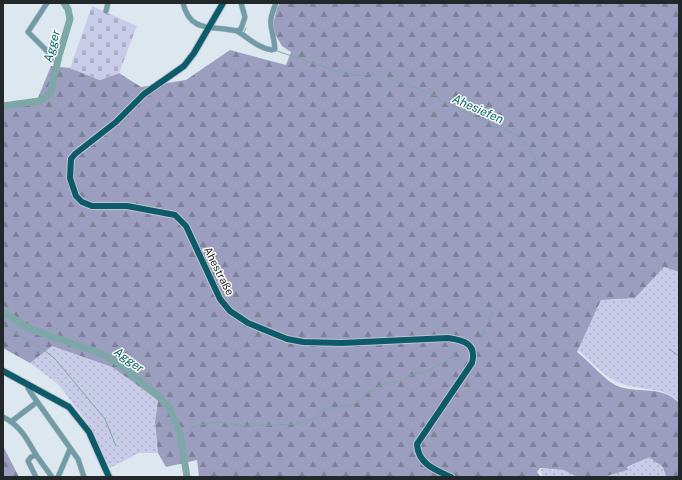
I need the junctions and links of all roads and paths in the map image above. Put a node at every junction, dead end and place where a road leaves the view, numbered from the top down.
1 (47, 3) edge
2 (108, 3) edge
3 (183, 3) edge
4 (223, 3) edge
5 (241, 3) edge
6 (276, 3) edge
7 (106, 11) dead end
8 (210, 27) junction
9 (237, 31) junction
10 (51, 61) dead end
11 (3, 371) edge
12 (29, 386) junction
13 (37, 402) junction
14 (3, 417) edge
15 (12, 421) junction
16 (70, 449) junction
17 (36, 455) junction
18 (36, 477) edge
19 (52, 477) edge
20 (58, 477) edge
21 (84, 477) edge
22 (109, 477) edge
23 (451, 477) edge

1 - 10 street
2 - 7 street
3 - 8 street
4 - 8 main road, Ahestraße
5 - 9 street
6 - 9 street
8 - 9 street
8 - 23 main road, Ahestraße
11 - 12 main road
12 - 13 street
12 - 22 main road
13 - 15 street
13 - 16 street
14 - 15 street
15 - 17 street
16 - 20 street
16 - 21 street
17 - 18 street
17 - 19 street

